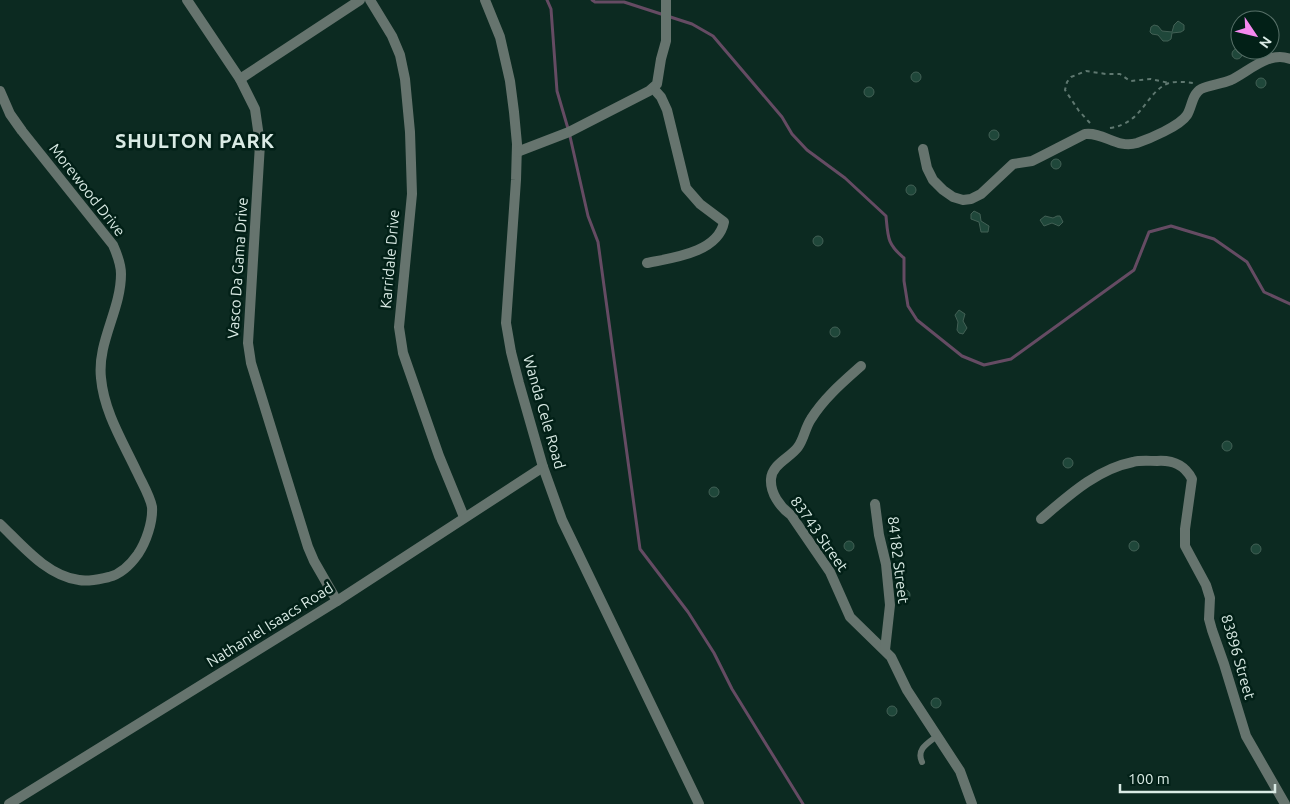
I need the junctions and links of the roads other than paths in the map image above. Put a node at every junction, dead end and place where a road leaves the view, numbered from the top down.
1 (187, 0) edge
2 (360, 0) edge
3 (370, 0) edge
4 (485, 0) edge
5 (666, 0) edge
6 (1290, 58) edge
7 (240, 79) junction
8 (653, 88) junction
9 (0, 91) edge
10 (923, 149) dead end
11 (516, 152) junction
12 (647, 263) dead end
13 (861, 366) dead end
14 (543, 467) junction
15 (875, 504) dead end
16 (464, 518) junction
17 (1041, 519) dead end
18 (0, 524) edge
19 (337, 601) junction
20 (885, 650) junction
21 (937, 736) junction
22 (922, 762) dead end
23 (9, 804) edge
24 (699, 804) edge
25 (972, 804) edge
26 (1285, 804) edge

1 - 7 street, Vasco Da Gama Drive
2 - 7 street
3 - 16 street, Karridale Drive
4 - 11 street, Wanda Cele Road
5 - 8 street
6 - 10 street
7 - 19 street, Vasco Da Gama Drive
8 - 11 street
8 - 12 street
9 - 18 street, Morewood Drive
11 - 14 street, Wanda Cele Road
13 - 20 street, 83743 Street
14 - 16 street, Nathaniel Isaacs Road
14 - 24 street, Wanda Cele Road
15 - 20 street, 84182 Street
16 - 19 street, Nathaniel Isaacs Road
17 - 26 street, 83896 Street
19 - 23 street, Nathaniel Isaacs Road
20 - 21 street, 83743 Street
21 - 22 lane
21 - 25 street, 83743 Street

